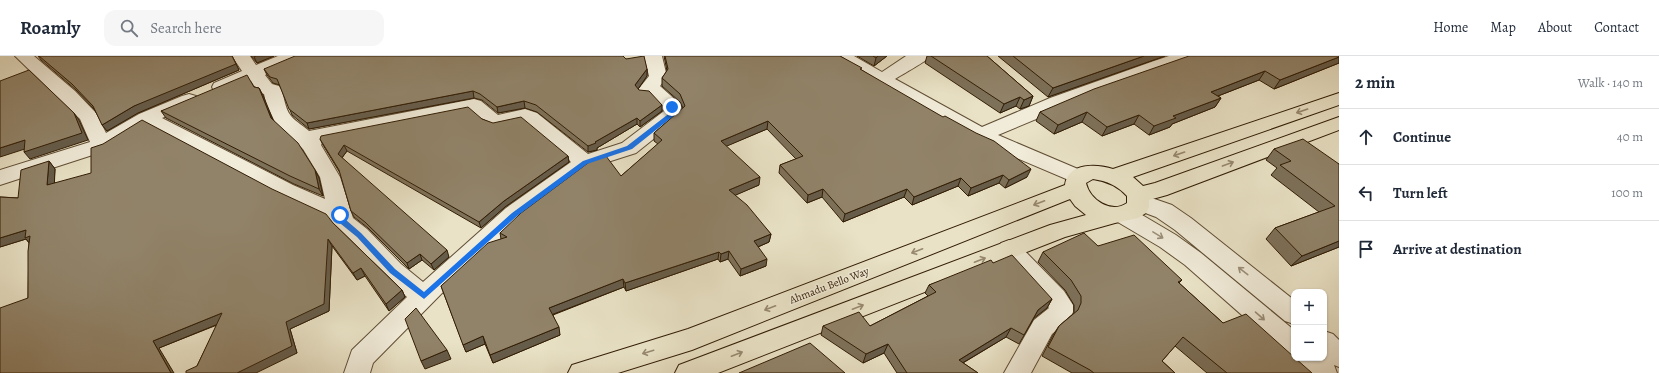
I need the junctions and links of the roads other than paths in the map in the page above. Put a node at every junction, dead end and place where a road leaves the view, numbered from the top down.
1 (24, 56) edge
2 (241, 56) edge
3 (293, 56) edge
4 (653, 56) edge
5 (841, 56) edge
6 (922, 56) edge
7 (1187, 56) edge
8 (255, 73) junction
9 (883, 79) junction
10 (1339, 99) edge
11 (146, 118) junction
12 (1339, 123) edge
13 (981, 134) junction
14 (101, 145) junction
15 (310, 145) junction
16 (585, 162) junction
17 (1115, 176) junction
18 (0, 178) edge
19 (1076, 183) junction
20 (1129, 207) junction
21 (340, 215) junction
22 (1009, 249) junction
23 (424, 296) junction
24 (1291, 312) edge
25 (1291, 342) edge
26 (357, 373) edge
27 (581, 373) edge
28 (688, 373) edge
29 (1016, 373) edge

1 - 14 street
2 - 8 street
3 - 8 street
4 - 16 street
5 - 9 street
6 - 9 street
7 - 13 street
8 - 11 street
8 - 15 street
9 - 13 street
10 -> 17 highway
11 - 14 street
11 - 21 street
20 -> 12 highway
13 - 19 street
14 - 18 street
15 - 16 street
15 - 21 street
16 - 23 street
17 - 19 highway, Ahmadu Bello Way
17 - 20 highway
19 - 20 highway
19 -> 27 highway, Ahmadu Bello Way
20 - 22 highway
24 -> 20 street
20 -> 25 street
21 - 23 street
28 -> 22 highway
22 - 29 street
23 - 26 street

